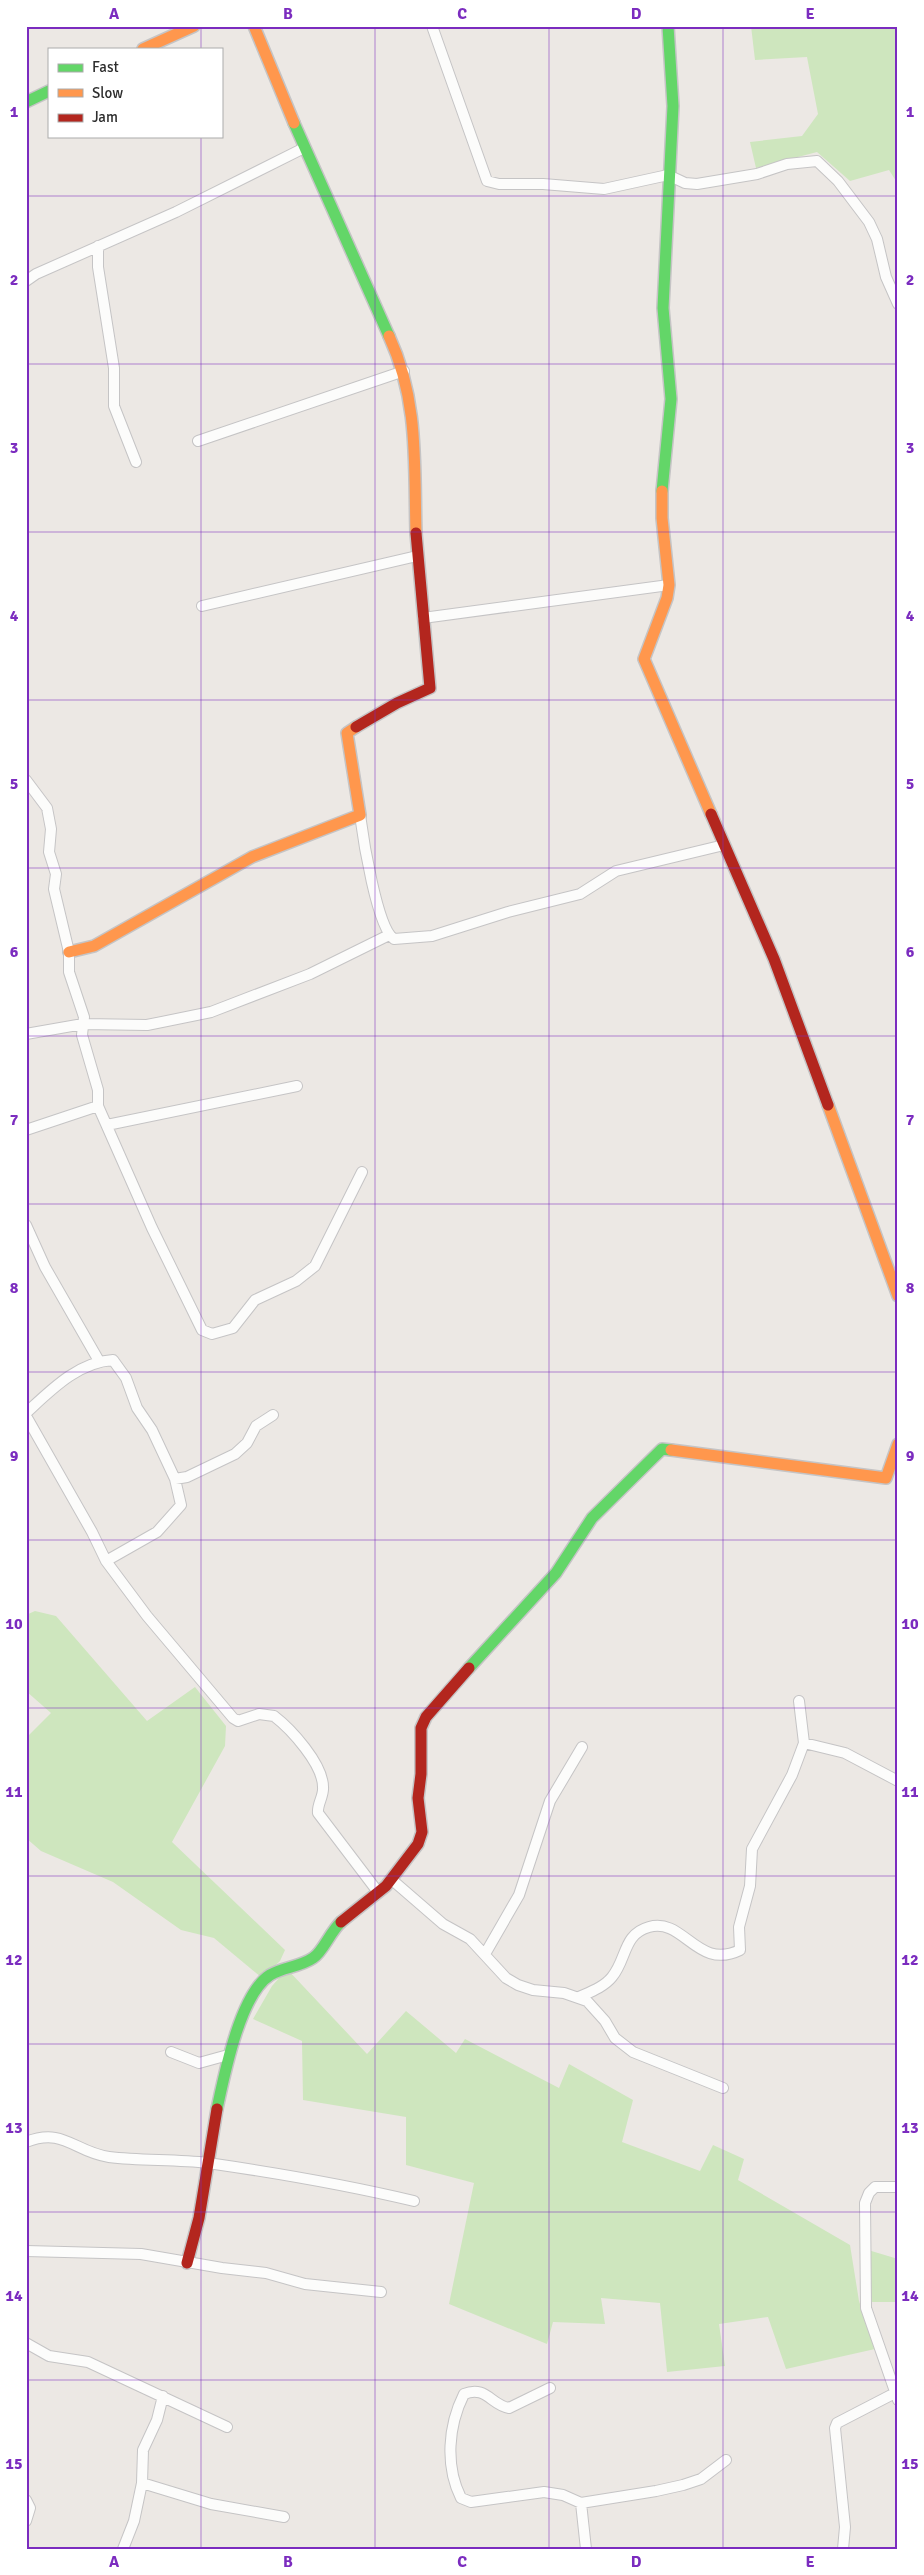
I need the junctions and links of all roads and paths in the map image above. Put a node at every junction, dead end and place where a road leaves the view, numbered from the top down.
1 (254, 26) edge
2 (432, 26) edge
3 (668, 26) edge
4 (188, 28) edge
5 (145, 48) edge
6 (48, 91) edge
7 (26, 102) edge
8 (304, 148) junction
9 (668, 175) junction
10 (98, 246) junction
11 (26, 281) edge
12 (898, 304) edge
13 (404, 371) junction
14 (198, 441) dead end
15 (136, 462) dead end
16 (417, 556) junction
17 (669, 585) junction
18 (202, 606) dead end
19 (423, 618) junction
20 (26, 780) edge
21 (360, 815) junction
22 (724, 845) junction
23 (388, 935) junction
24 (69, 952) junction
25 (83, 1024) junction
26 (26, 1034) edge
27 (298, 1086) dead end
28 (98, 1106) junction
29 (106, 1125) junction
30 (26, 1130) edge
31 (362, 1172) dead end
32 (26, 1225) edge
33 (898, 1296) edge
34 (99, 1361) junction
35 (26, 1415) edge
36 (273, 1415) dead end
37 (898, 1444) edge
38 (175, 1479) junction
39 (106, 1561) junction
40 (799, 1701) dead end
41 (804, 1743) junction
42 (582, 1747) dead end
43 (898, 1781) edge
44 (391, 1879) junction
45 (378, 1892) junction
46 (485, 1954) junction
47 (579, 1997) junction
48 (171, 2052) dead end
49 (228, 2055) junction
50 (723, 2088) dead end
51 (26, 2142) edge
52 (207, 2163) junction
53 (898, 2187) edge
54 (414, 2201) dead end
55 (26, 2252) edge
56 (187, 2263) junction
57 (381, 2292) dead end
58 (26, 2343) edge
59 (550, 2388) dead end
60 (163, 2396) junction
61 (896, 2396) edge
62 (226, 2427) dead end
63 (726, 2460) dead end
64 (142, 2483) junction
65 (26, 2500) edge
66 (581, 2503) junction
67 (284, 2517) dead end
68 (26, 2521) edge
69 (123, 2549) edge
70 (586, 2549) edge
71 (843, 2549) edge

1 - 8 street
2 - 9 street
3 - 9 street
4 - 5 street
6 - 7 street
8 - 10 street
8 - 13 street
9 - 12 street
9 - 17 street
10 - 11 street
10 - 15 street
13 - 14 street
13 - 16 street
16 - 18 street
16 - 19 street
17 - 19 street
17 - 22 street
19 - 21 street
20 - 24 street
21 - 23 street
21 - 24 street
22 - 23 street
22 - 33 street
23 - 25 street
24 - 25 street
25 - 26 street
25 - 28 street
27 - 29 street
28 - 29 street
28 - 30 street
29 - 31 street
32 - 34 street
34 - 35 street
34 - 38 street
35 - 39 street
36 - 38 street
37 - 44 street
38 - 39 street
39 - 45 street
40 - 41 street
41 - 43 street
41 - 47 street
42 - 46 street
44 - 45 street
44 - 46 street
45 - 49 street
46 - 47 street
47 - 50 street
48 - 49 street
49 - 52 street
51 - 52 street
52 - 54 street
52 - 56 street
53 - 61 street
55 - 56 street
56 - 57 street
58 - 60 street
59 - 66 street
60 - 62 street
60 - 64 street
61 - 71 street
63 - 66 street
64 - 67 street
64 - 69 street
65 - 68 street
66 - 70 street

